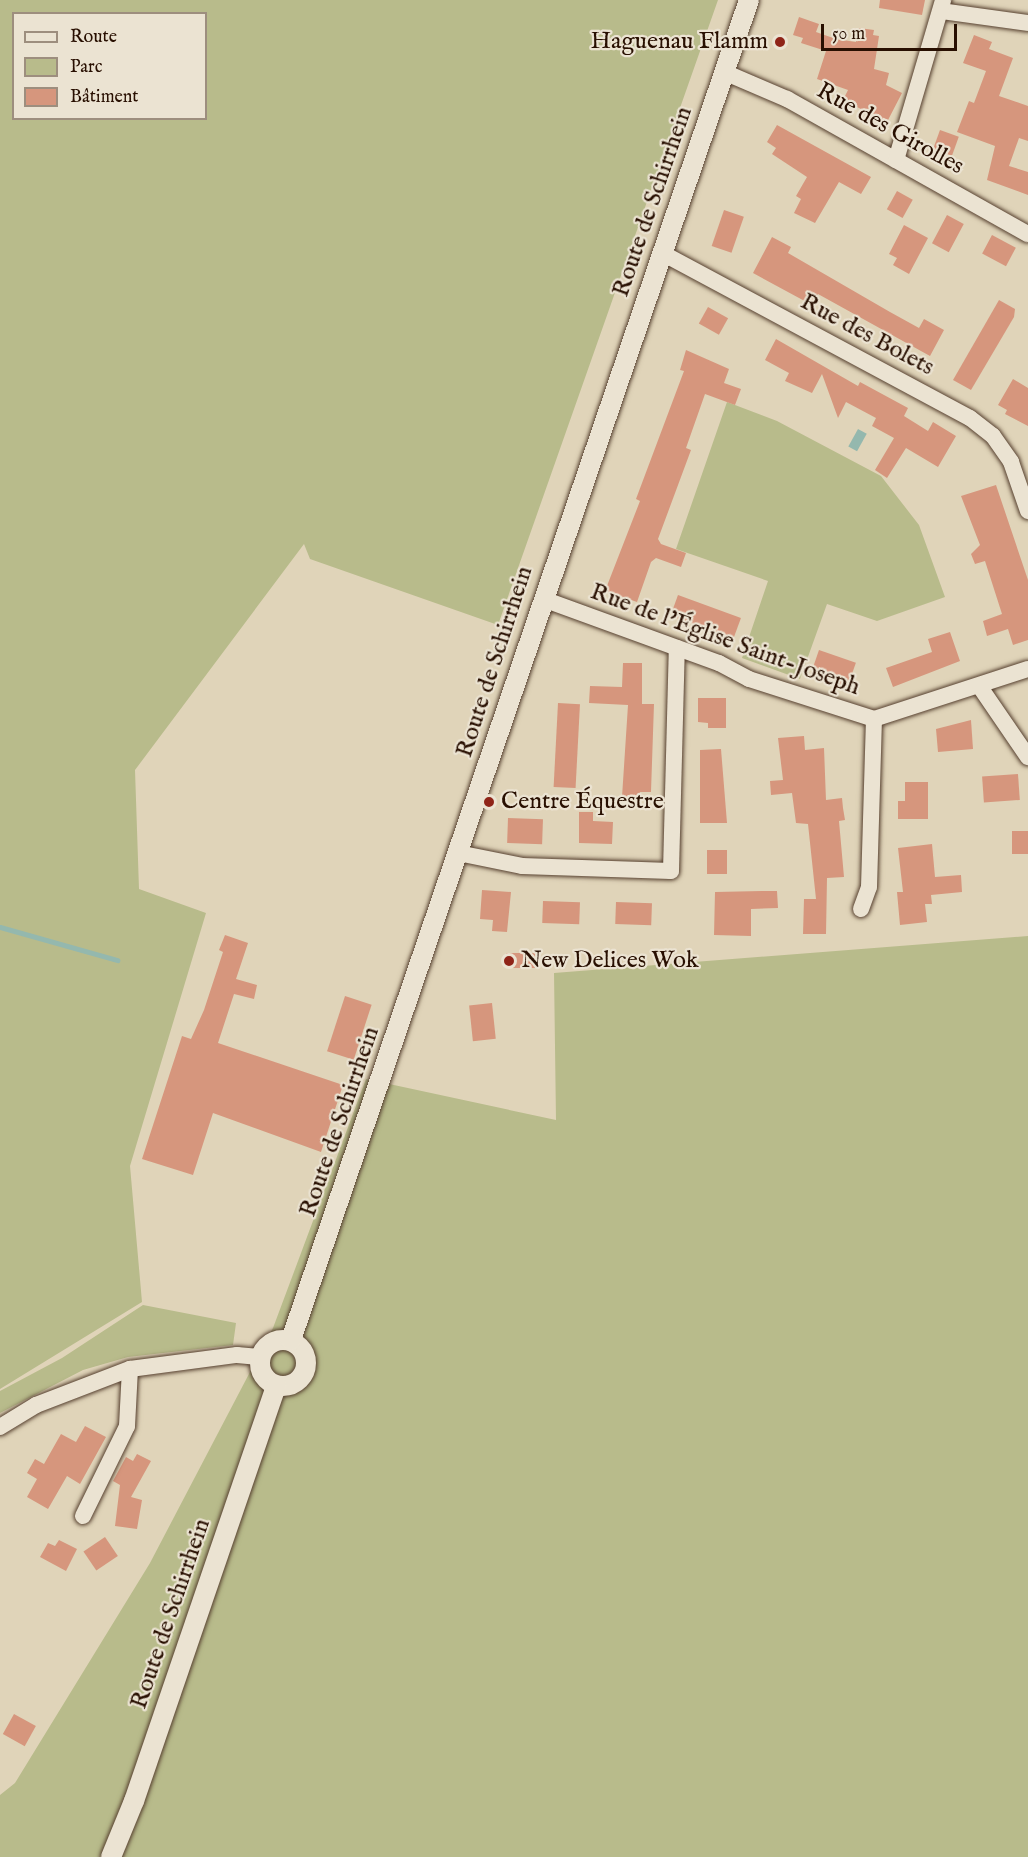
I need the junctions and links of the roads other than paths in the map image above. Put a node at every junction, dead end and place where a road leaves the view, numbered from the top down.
1 (749, 0) edge
2 (942, 5) edge
3 (1028, 23) edge
4 (724, 72) junction
5 (896, 160) junction
6 (1028, 234) edge
7 (662, 253) junction
8 (1024, 488) edge
9 (1028, 511) edge
10 (543, 599) junction
11 (677, 648) junction
12 (1028, 669) edge
13 (980, 687) junction
14 (874, 719) junction
15 (1028, 757) edge
16 (458, 853) junction
17 (861, 909) dead end
18 (291, 1340) junction
19 (259, 1357) junction
20 (130, 1369) junction
21 (276, 1386) junction
22 (0, 1428) edge
23 (83, 1516) dead end
24 (111, 1857) edge

1 - 4 street, Route de Schirrhein
2 - 3 street
2 - 5 street
4 - 5 street, Rue des Girolles
4 - 7 street, Route de Schirrhein
5 - 6 street, Rue des Girolles
7 - 8 street, Rue des Bolets
7 - 10 street, Route de Schirrhein
8 - 9 street, Rue des Bolets
10 - 11 street, Rue de l'Église Saint-Joseph
10 - 16 street, Route de Schirrhein
11 - 14 street, Rue de l'Église Saint-Joseph
11 - 16 street
12 - 13 street, Rue de l'Église Saint-Joseph
13 - 14 street, Rue de l'Église Saint-Joseph
13 - 15 street
14 - 17 street
16 - 18 street, Route de Schirrhein
18 - 19 street
18 - 21 street
19 - 20 street
19 - 21 street
20 - 22 street
20 - 23 street
21 - 24 street, Route de Schirrhein

